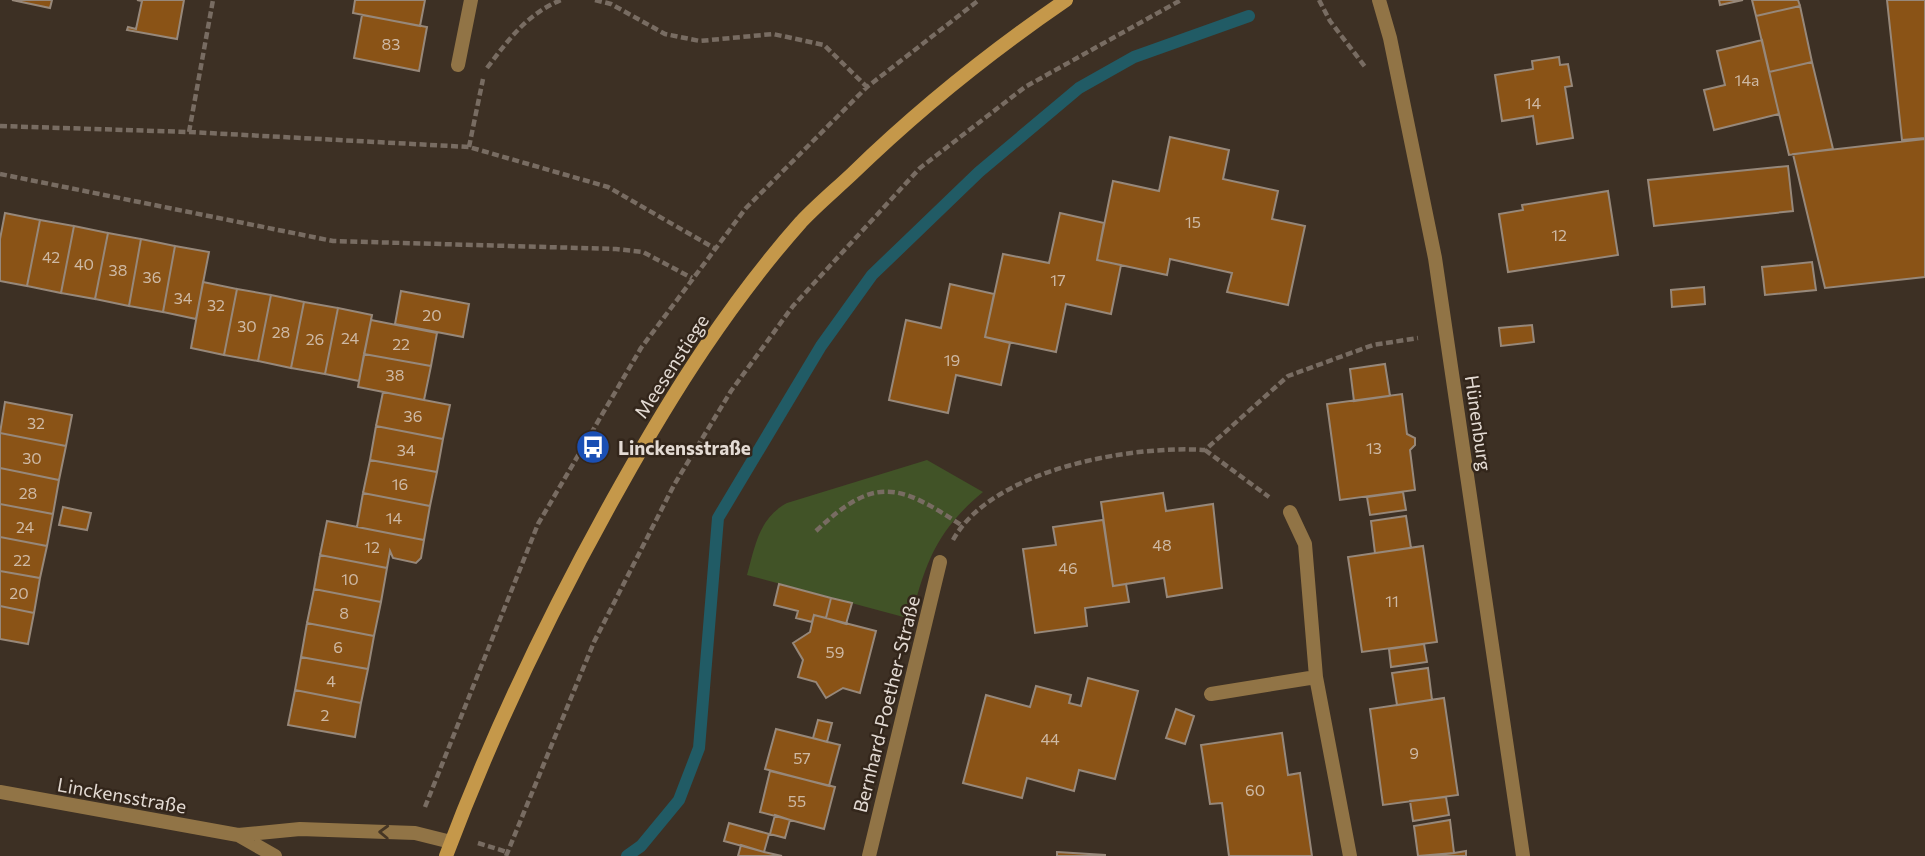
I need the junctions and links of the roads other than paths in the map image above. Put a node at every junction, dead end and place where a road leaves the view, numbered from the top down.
1 (471, 0) edge
2 (1066, 0) edge
3 (1379, 0) edge
4 (458, 65) dead end
5 (1290, 512) road end
6 (940, 562) road end
7 (1316, 677) junction
8 (1212, 694) dead end
9 (0, 792) edge
10 (238, 835) junction
11 (448, 849) edge
12 (275, 856) edge
13 (869, 856) edge
14 (1350, 856) edge
15 (1523, 856) edge

1 - 4 street
2 - 11 street, Meesenstiege
3 - 15 street, Hünenburg
5 - 7 street
6 - 13 street, Bernhard-Poether-Straße
7 - 8 street
7 - 14 street
9 - 10 street, Linckensstraße
11 -> 10 street, Linckensstraße
10 - 12 street, Linckensstraße

